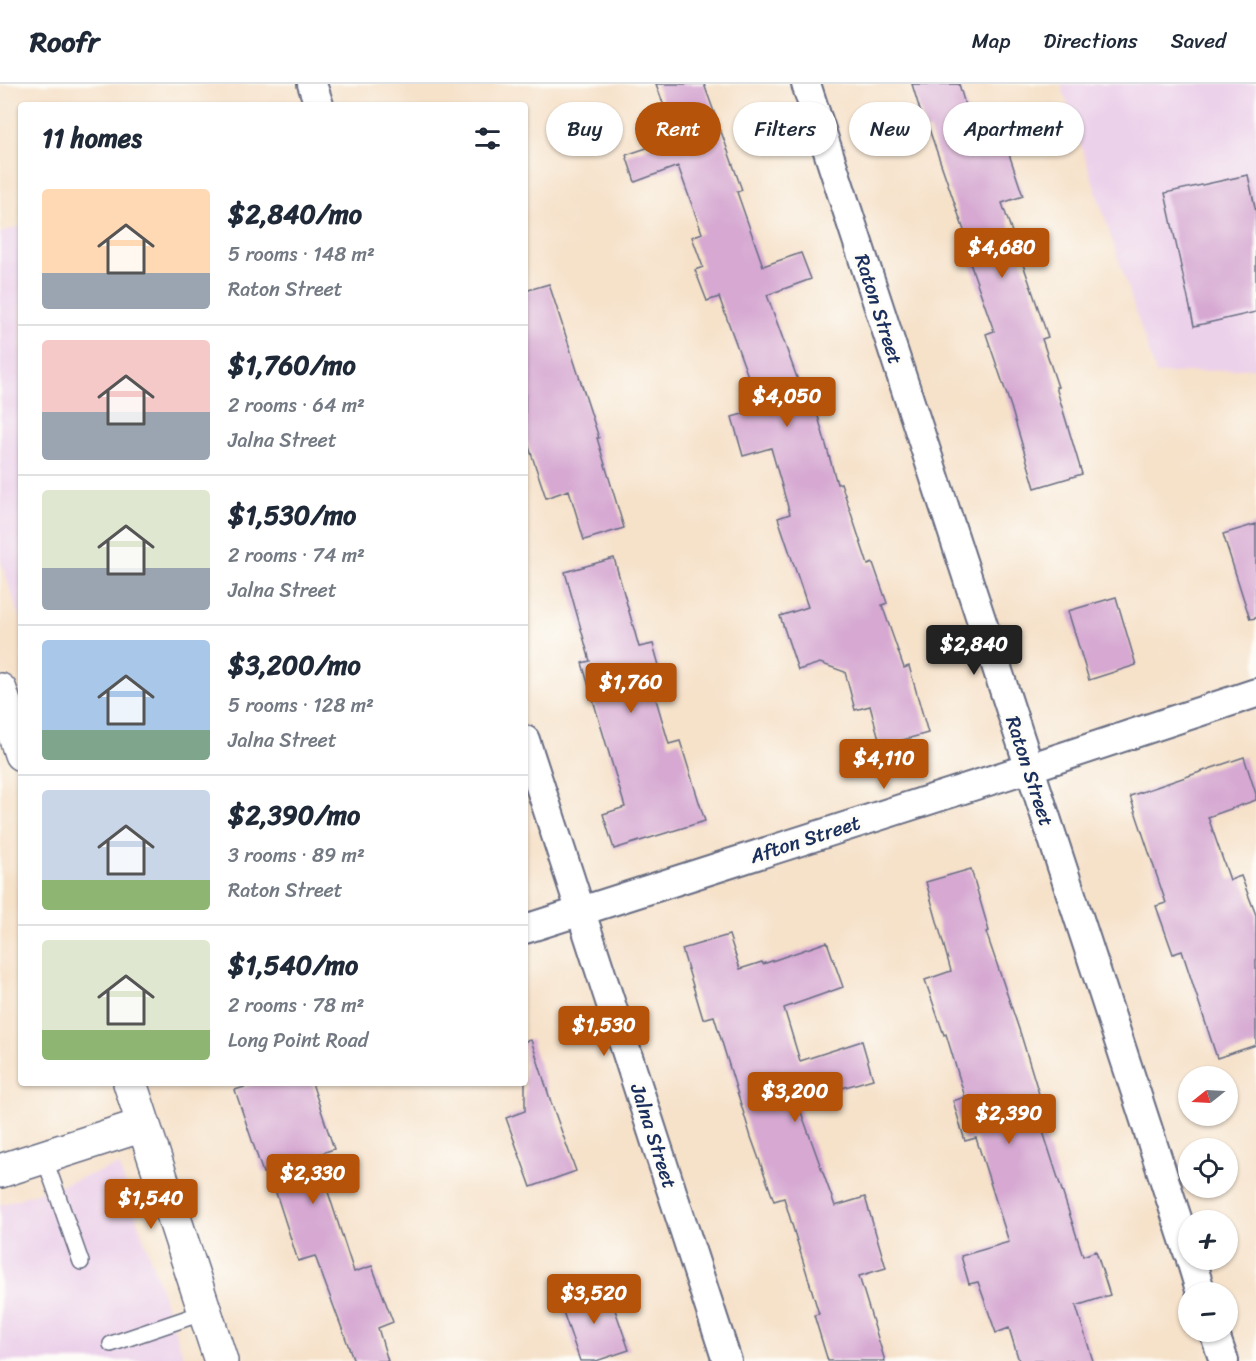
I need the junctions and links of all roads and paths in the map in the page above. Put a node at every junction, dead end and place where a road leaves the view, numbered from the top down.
1 (312, 84) edge
2 (806, 84) edge
3 (318, 102) edge
4 (0, 690) edge
5 (1256, 693) edge
6 (18, 745) edge
7 (528, 749) edge
8 (1029, 768) junction
9 (580, 910) junction
10 (528, 928) edge
11 (131, 1086) edge
12 (143, 1125) junction
13 (44, 1157) junction
14 (0, 1171) edge
15 (1178, 1222) edge
16 (81, 1262) dead end
17 (205, 1312) junction
18 (1217, 1342) edge
19 (111, 1344) dead end
20 (221, 1361) edge
21 (727, 1361) edge
22 (1224, 1361) edge

1 - 3 street
2 - 8 street, Raton Street
4 - 6 main road
5 - 8 street, Afton Street
7 - 9 street, Jalna Street
8 - 9 street, Afton Street
8 - 15 street, Raton Street
9 - 10 street, Afton Street
9 - 21 street, Jalna Street
11 - 12 main road
12 - 13 main road
12 - 17 main road
13 - 14 main road
13 - 16 lane
17 - 19 lane
17 - 20 main road
18 - 22 street

